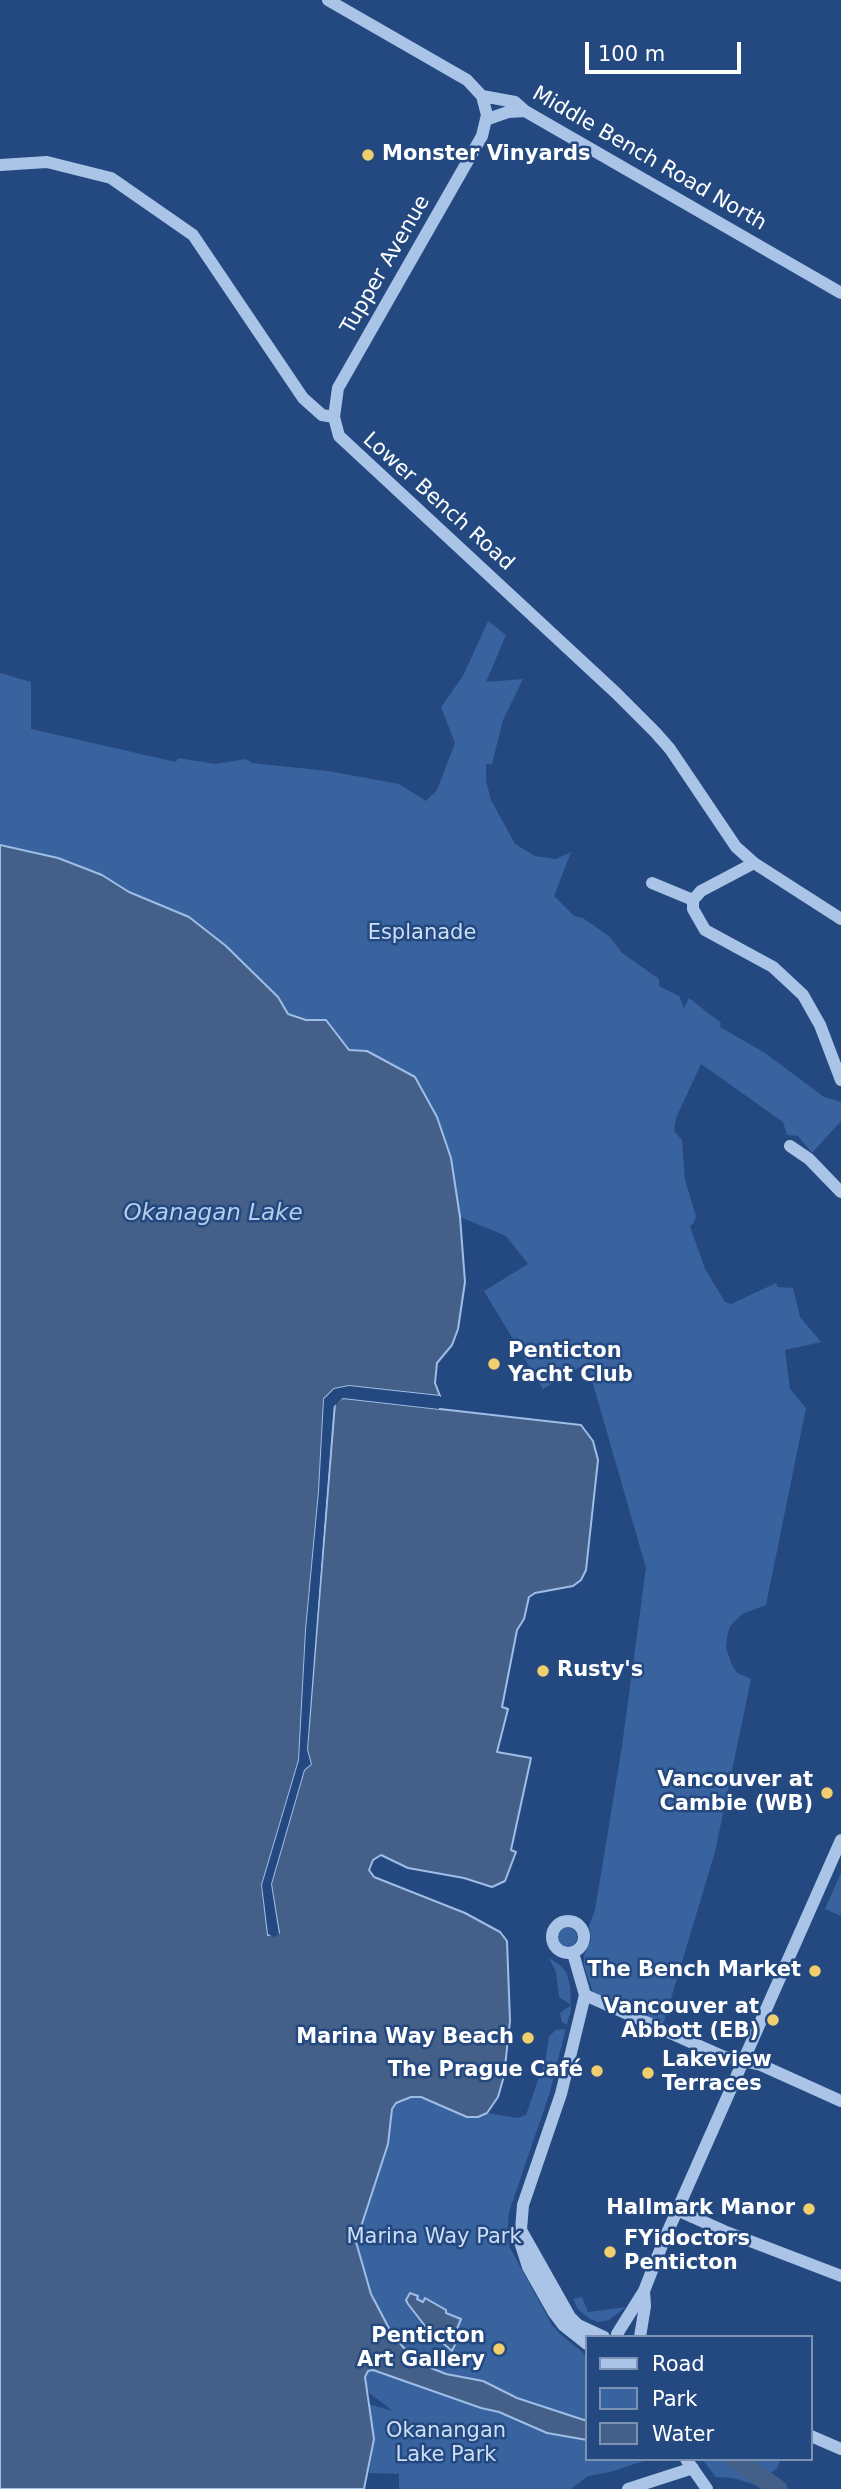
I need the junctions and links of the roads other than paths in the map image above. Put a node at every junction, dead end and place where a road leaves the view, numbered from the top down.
1 (328, 0) edge
2 (482, 96) junction
3 (525, 111) junction
4 (488, 119) junction
5 (0, 165) edge
6 (841, 293) edge
7 (334, 417) junction
8 (754, 863) junction
9 (652, 883) dead end
10 (694, 900) junction
11 (841, 919) edge
12 (841, 1080) edge
13 (790, 1146) dead end
14 (841, 1192) edge
15 (841, 1840) edge
16 (573, 1952) dead end
17 (585, 1995) junction
18 (743, 2061) junction
19 (841, 2101) edge
20 (677, 2210) junction
21 (520, 2228) junction
22 (841, 2276) edge
23 (644, 2291) junction
24 (600, 2335) edge
25 (614, 2335) edge
26 (640, 2335) edge
27 (586, 2343) edge
28 (813, 2437) edge
29 (841, 2449) edge
30 (689, 2464) edge
31 (628, 2489) edge
32 (707, 2489) edge

1 - 2 street, Middle Bench Road North
2 - 3 street, Middle Bench Road North
2 - 4 street
3 - 4 street
3 - 6 street, Middle Bench Road North
4 - 7 street, Tupper Avenue
5 - 7 street
7 - 8 street, Lower Bench Road
8 - 10 street
8 - 11 street, Lower Bench Road
9 - 10 street
10 - 12 street
13 - 14 street
15 - 18 street
16 - 17 street
17 - 18 street
17 - 21 street
18 - 19 street
18 - 20 street
20 - 22 street
20 - 23 street
21 - 24 street
21 - 27 street
23 - 25 street
23 - 26 street
28 - 29 street
30 - 31 street
30 - 32 street

